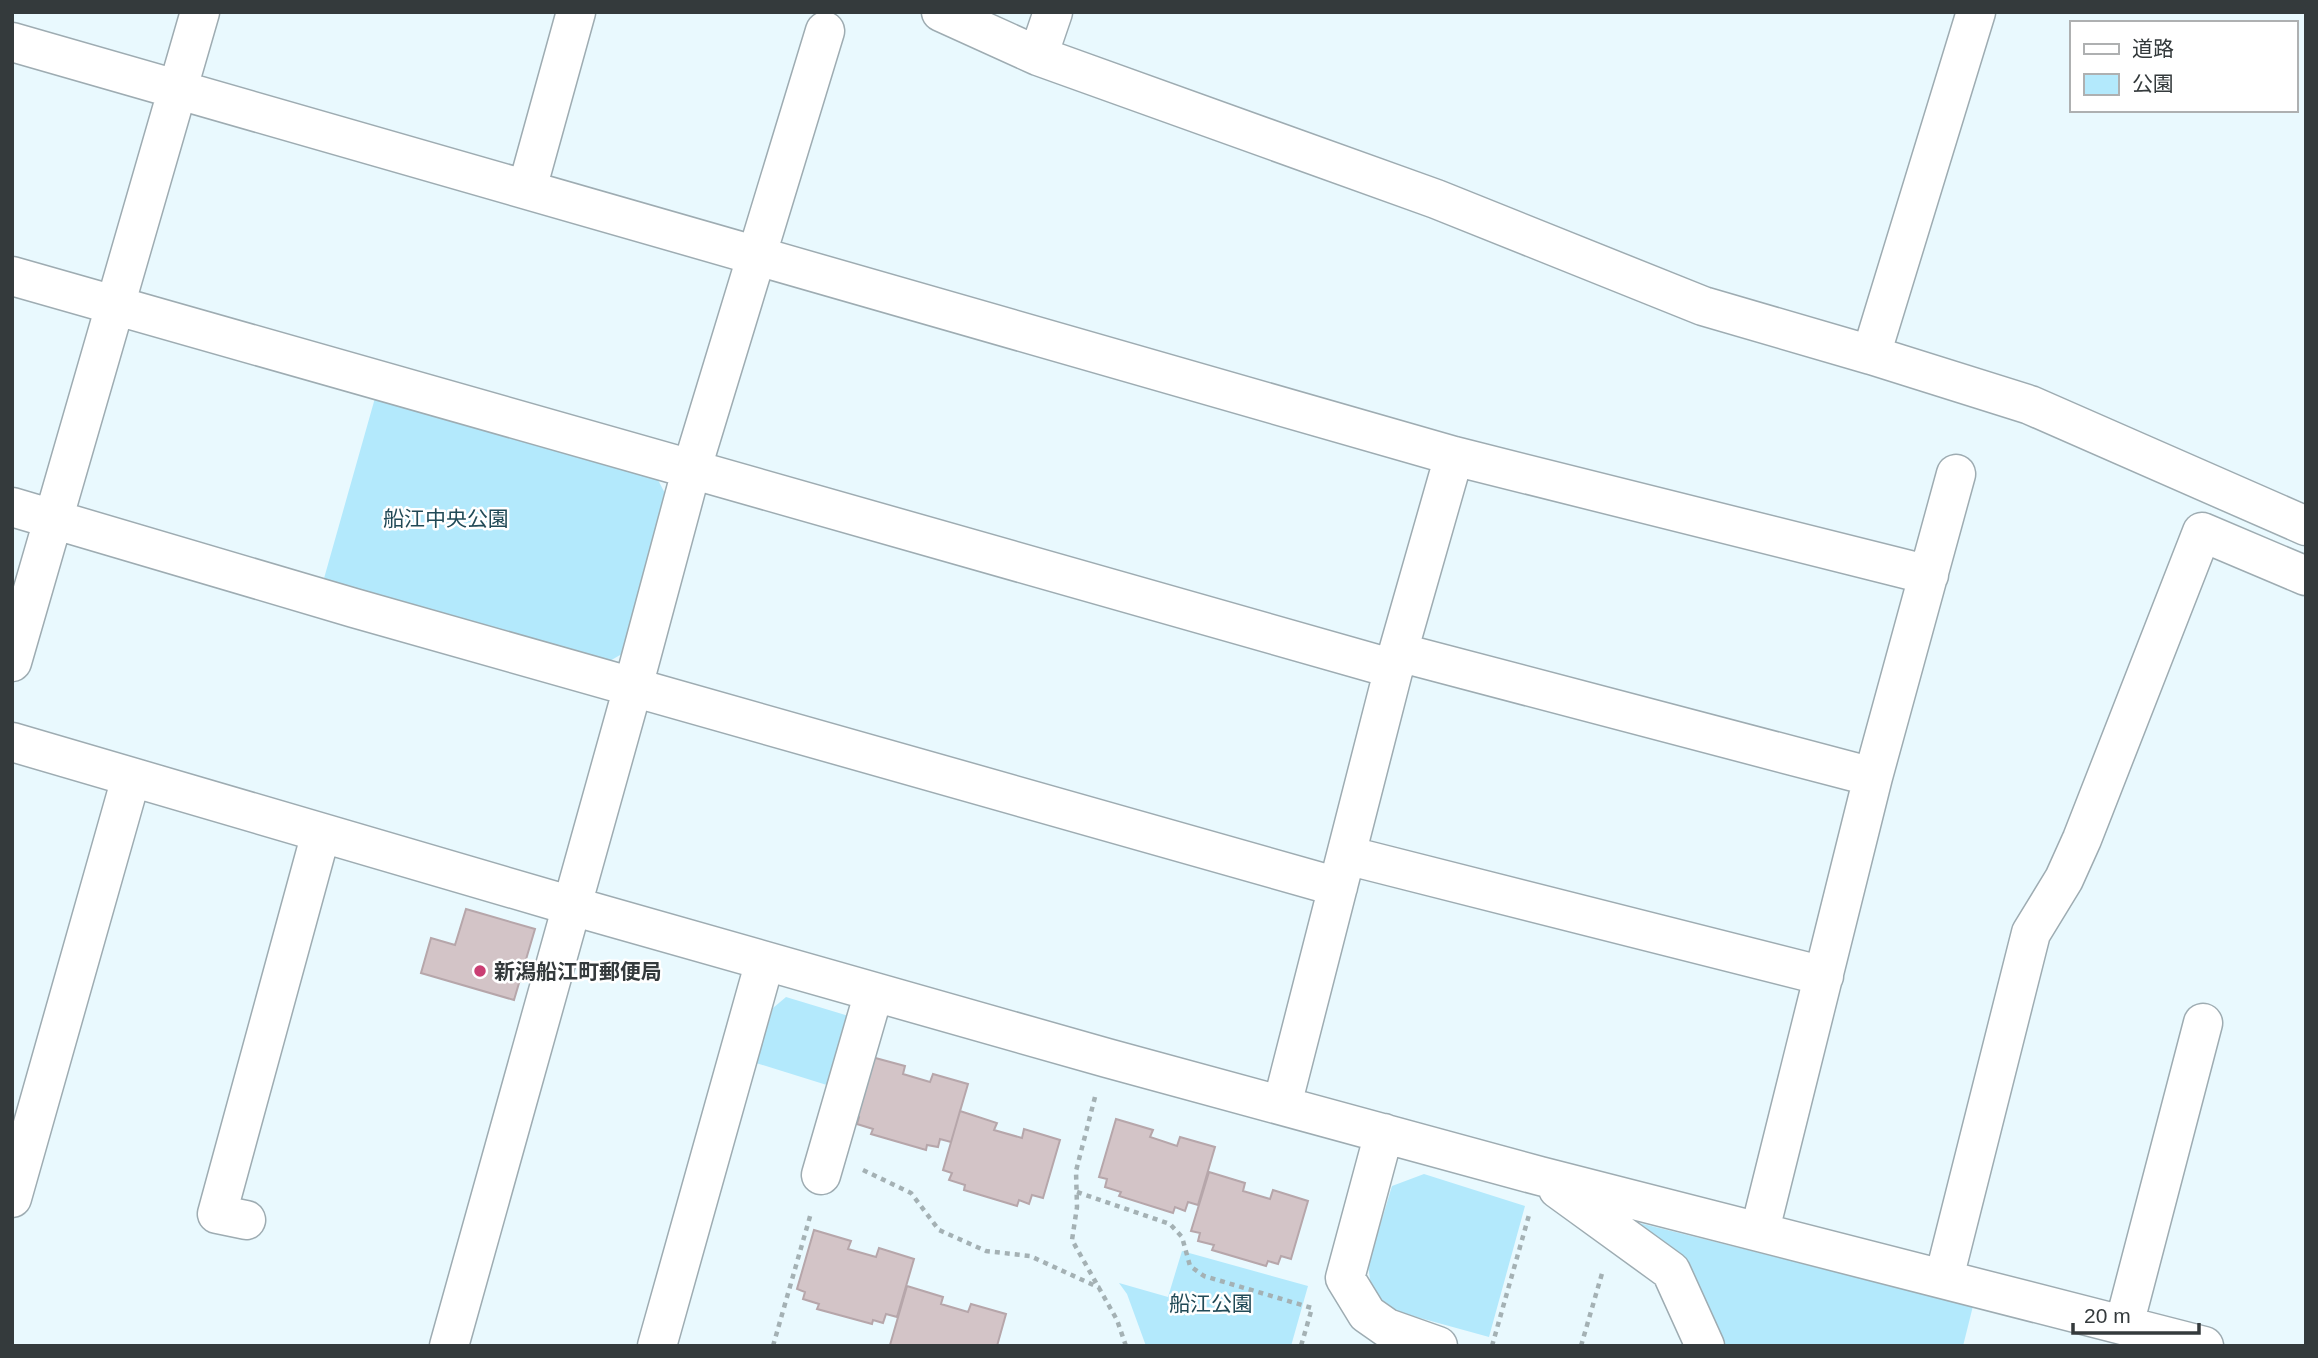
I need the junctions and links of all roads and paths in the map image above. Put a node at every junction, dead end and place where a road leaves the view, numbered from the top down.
1 (200, 12) edge
2 (576, 12) edge
3 (941, 12) edge
4 (1053, 12) edge
5 (1976, 12) edge
6 (825, 31) dead end
7 (12, 42) edge
8 (1038, 56) junction
9 (179, 89) junction
10 (527, 189) junction
11 (758, 256) junction
12 (12, 276) edge
13 (115, 306) junction
14 (1871, 355) junction
15 (1454, 456) junction
16 (691, 471) junction
17 (1955, 474) dead end
18 (12, 507) edge
19 (55, 519) junction
20 (2306, 526) edge
21 (1929, 575) junction
22 (2306, 576) edge
23 (1396, 661) junction
24 (12, 662) edge
25 (633, 687) junction
26 (12, 742) edge
27 (1873, 777) junction
28 (131, 778) junction
29 (321, 833) junction
30 (1342, 871) junction
31 (572, 906) junction
32 (765, 961) junction
33 (1824, 976) junction
34 (874, 992) junction
35 (2203, 1023) dead end
36 (1107, 1058) junction
37 (1282, 1105) junction
38 (1384, 1133) junction
39 (821, 1175) junction
40 (1540, 1175) junction
41 (1077, 1192) junction
42 (12, 1198) edge
43 (246, 1220) dead end
44 (1615, 1229) junction
45 (1759, 1230) junction
46 (1944, 1278) junction
47 (1100, 1288) junction
48 (2124, 1325) junction
49 (449, 1346) edge
50 (657, 1346) edge
51 (774, 1346) edge
52 (1126, 1346) edge
53 (1301, 1346) edge
54 (1438, 1346) edge
55 (1492, 1346) edge
56 (1581, 1346) edge
57 (1705, 1346) edge
58 (2204, 1346) edge

1 - 9 street
2 - 10 street
3 - 8 street
4 - 8 street
5 - 14 street
6 - 11 street
7 - 9 street
8 - 14 street
9 - 10 street
9 - 13 street
10 - 11 street
11 - 15 street
11 - 16 street
12 - 13 street
13 - 16 street
13 - 19 street
14 - 20 street
15 - 21 street
15 - 23 street
16 - 23 street
16 - 25 street
17 - 21 street
18 - 19 street
19 - 24 street
19 - 25 street
21 - 27 street
22 - 46 street
23 - 27 street
23 - 30 street
25 - 30 street
25 - 31 street
26 - 28 street
27 - 33 street
28 - 29 street
28 - 42 street
29 - 31 street
29 - 43 street
30 - 33 street
30 - 37 street
31 - 32 street
31 - 49 street
32 - 34 street
32 - 50 street
33 - 45 street
34 - 36 street
34 - 39 street
35 - 48 street
36 - 37 street
36 - 41 path
37 - 38 street
38 - 40 street
38 - 54 street
39 - 47 path
39 - 51 path
40 - 44 street
40 - 45 street
40 - 55 path
41 - 47 path
41 - 53 path
44 - 56 path
44 - 57 street
45 - 46 street
46 - 48 street
47 - 52 path
48 - 58 street

